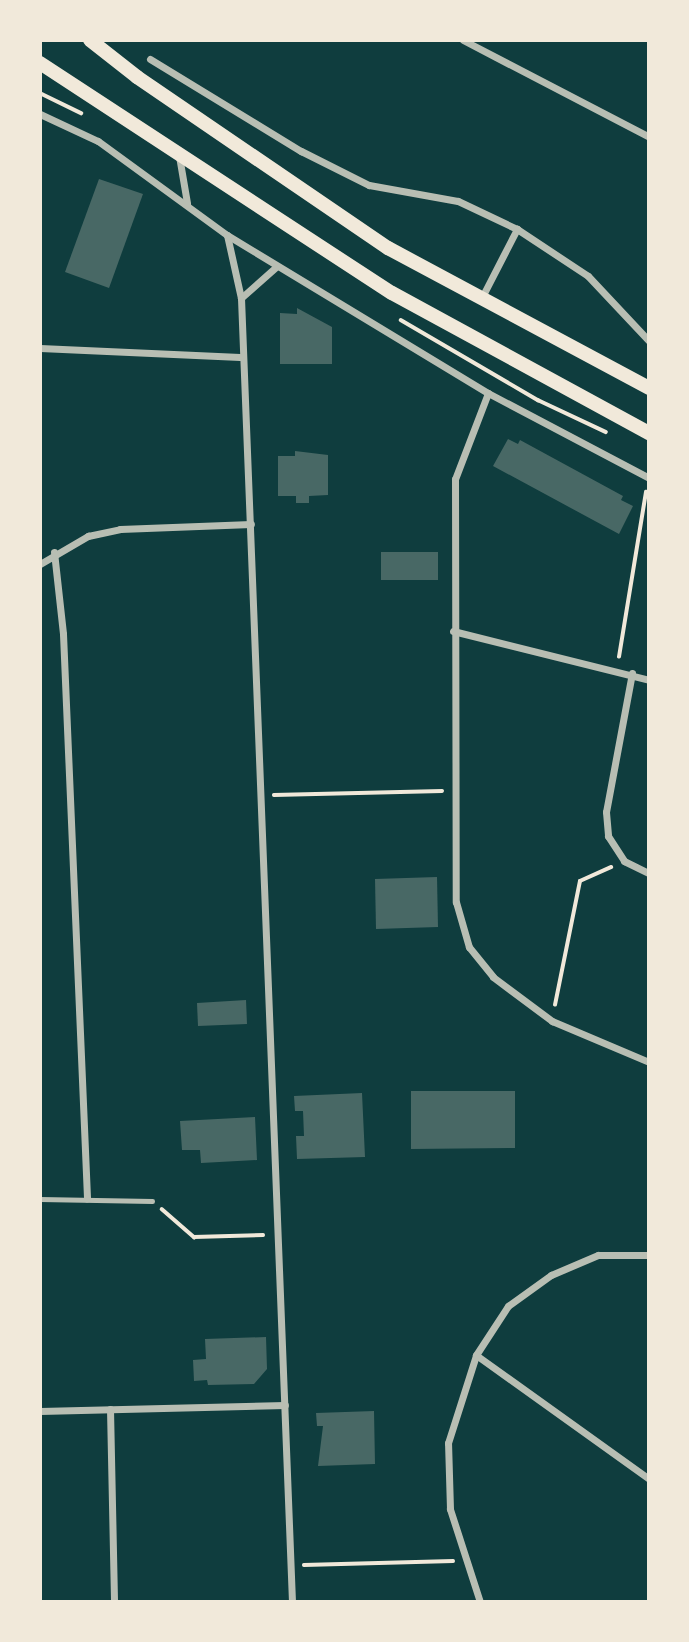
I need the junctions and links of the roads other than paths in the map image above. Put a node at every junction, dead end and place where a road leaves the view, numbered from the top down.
1 (90, 40) edge
2 (463, 40) edge
3 (150, 60) dead end
4 (40, 63) edge
5 (40, 114) edge
6 (649, 136) edge
7 (179, 156) junction
8 (187, 203) junction
9 (517, 229) junction
10 (228, 235) junction
11 (277, 266) junction
12 (242, 299) junction
13 (481, 299) junction
14 (649, 341) edge
15 (40, 348) edge
16 (240, 356) junction
17 (649, 388) edge
18 (488, 393) junction
19 (649, 433) edge
20 (649, 478) edge
21 (251, 524) junction
22 (54, 552) junction
23 (40, 564) edge
24 (453, 631) junction
25 (632, 673) junction
26 (649, 680) edge
27 (649, 873) edge
28 (649, 1062) edge
29 (88, 1198) junction
30 (40, 1199) edge
31 (152, 1201) road end
32 (649, 1255) edge
33 (477, 1355) junction
34 (285, 1405) junction
35 (110, 1409) junction
36 (40, 1411) edge
37 (649, 1479) edge
38 (114, 1602) edge
39 (292, 1602) edge
40 (480, 1602) edge

1 - 13 main road
2 - 6 street
3 - 9 street
4 - 7 main road
5 - 8 street
7 - 8 street
7 - 19 main road
8 - 10 street
9 - 13 street
9 - 14 street
10 - 11 street
10 - 12 street
11 - 12 street
11 - 18 street
12 - 16 street
13 - 17 main road
15 - 16 street
16 - 21 street
18 - 20 street
18 - 24 street
21 - 22 street
21 - 34 street
22 - 23 street
22 - 29 street
24 - 25 street
24 - 28 street
25 - 26 street
25 - 27 street
29 - 30 lane
29 - 31 lane
32 - 33 street
33 - 37 street
33 - 40 street
34 - 35 street
34 - 39 street
35 - 36 street
35 - 38 street

